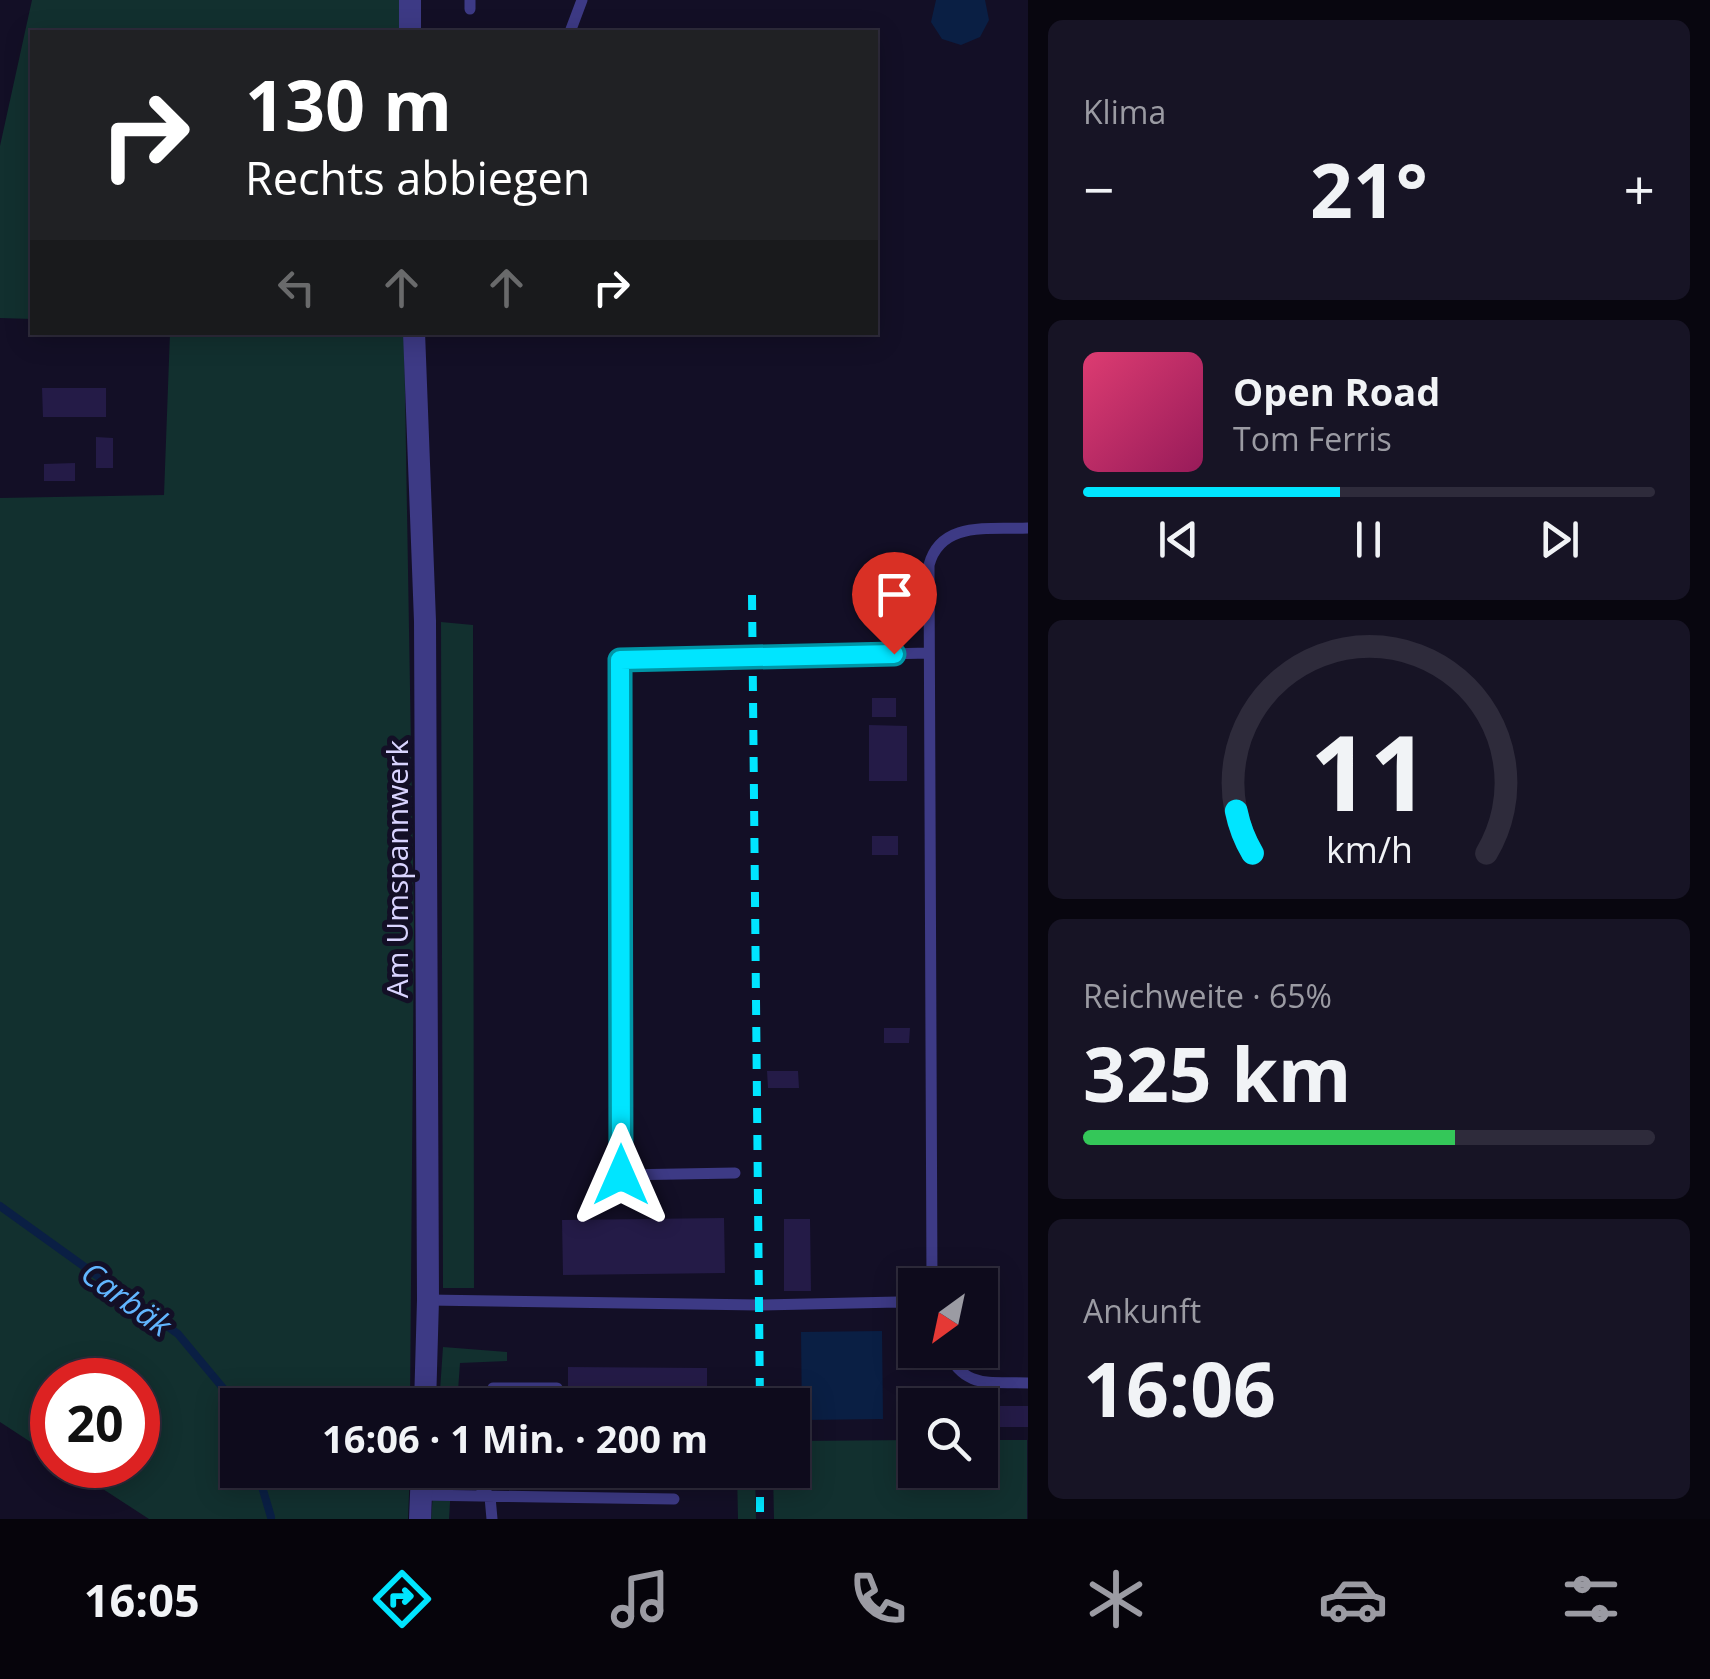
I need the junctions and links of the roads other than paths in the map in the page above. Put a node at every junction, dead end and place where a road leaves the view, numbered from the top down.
1 (410, 0) edge
2 (582, 0) edge
3 (410, 30) edge
4 (571, 30) edge
5 (414, 335) edge
6 (1028, 528) edge
7 (929, 653) junction
8 (736, 1174) dead end
9 (932, 1268) edge
10 (428, 1300) junction
11 (898, 1302) edge
12 (955, 1368) edge
13 (1028, 1383) edge
14 (426, 1388) edge
15 (482, 1488) edge
16 (490, 1497) junction
17 (674, 1499) dead end
18 (420, 1507) edge
19 (492, 1519) edge

1 - 3 street
2 - 4 lane
5 - 10 street, Am Umspannwerk
6 - 7 lane
7 - 8 lane
7 - 9 lane
10 - 11 lane
10 - 14 street, Am Umspannwerk
12 - 13 lane
15 - 16 lane
16 - 17 lane
16 - 18 lane
16 - 19 lane

